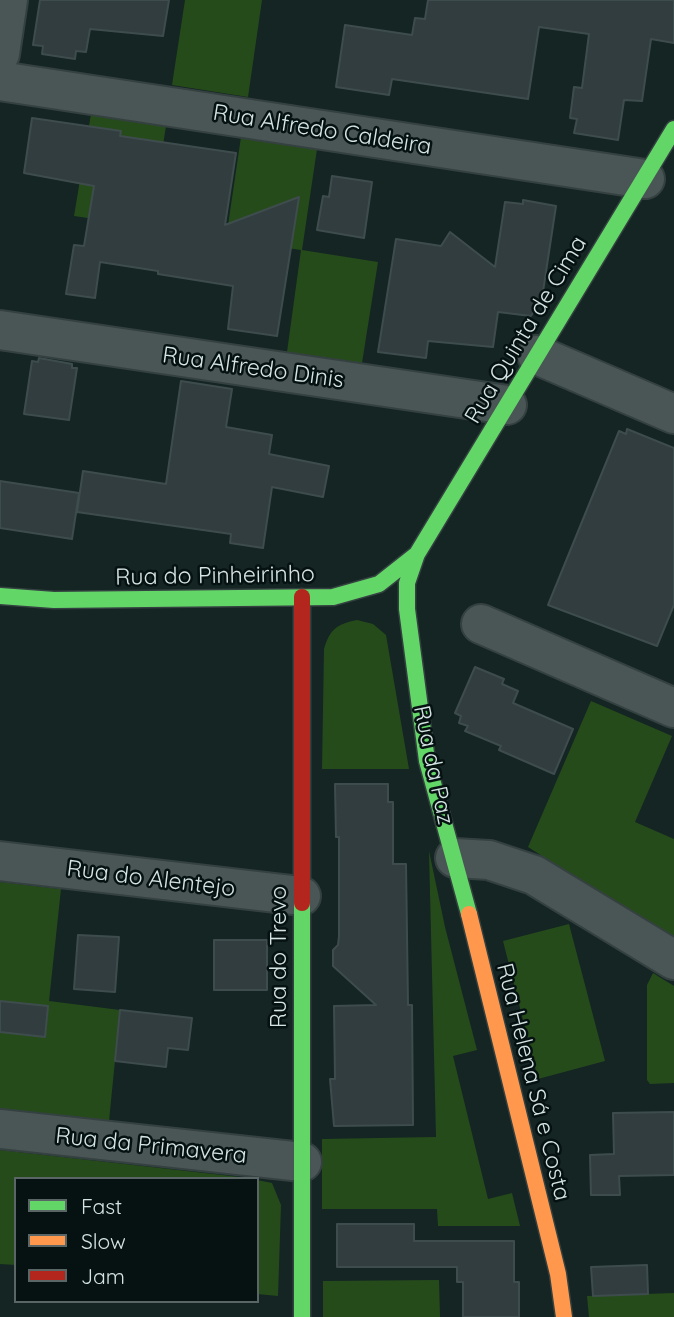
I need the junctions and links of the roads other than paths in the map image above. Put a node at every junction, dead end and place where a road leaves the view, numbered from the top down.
1 (8, 0) edge
2 (0, 54) edge
3 (0, 81) edge
4 (674, 129) edge
5 (645, 179) junction
6 (0, 330) edge
7 (537, 355) junction
8 (506, 405) junction
9 (674, 414) edge
10 (417, 554) junction
11 (0, 597) edge
12 (302, 597) junction
13 (481, 624) dead end
14 (674, 708) edge
15 (455, 858) junction
16 (0, 861) edge
17 (301, 896) junction
18 (674, 960) edge
19 (0, 1129) edge
20 (302, 1162) junction
21 (302, 1317) edge
22 (564, 1317) edge

1 - 2 street
3 - 5 street, Rua Alfredo Caldeira
4 - 5 street, Rua Quinta de Cima
5 - 7 street, Rua Quinta de Cima
6 - 8 street, Rua Alfredo Dinis
7 - 8 street, Rua Quinta de Cima
7 - 9 street
8 - 10 street, Rua Quinta de Cima
10 - 12 street, Rua do Pinheirinho
10 - 15 street, Rua da Paz
11 - 12 street, Rua do Pinheirinho
12 - 17 street, Rua do Trevo
13 - 14 street
15 - 18 street
15 - 22 street, Rua Helena Sá e Costa
16 - 17 street, Rua do Alentejo
17 - 20 street, Rua do Trevo
19 - 20 street, Rua da Primavera
20 - 21 street, Rua do Trevo

